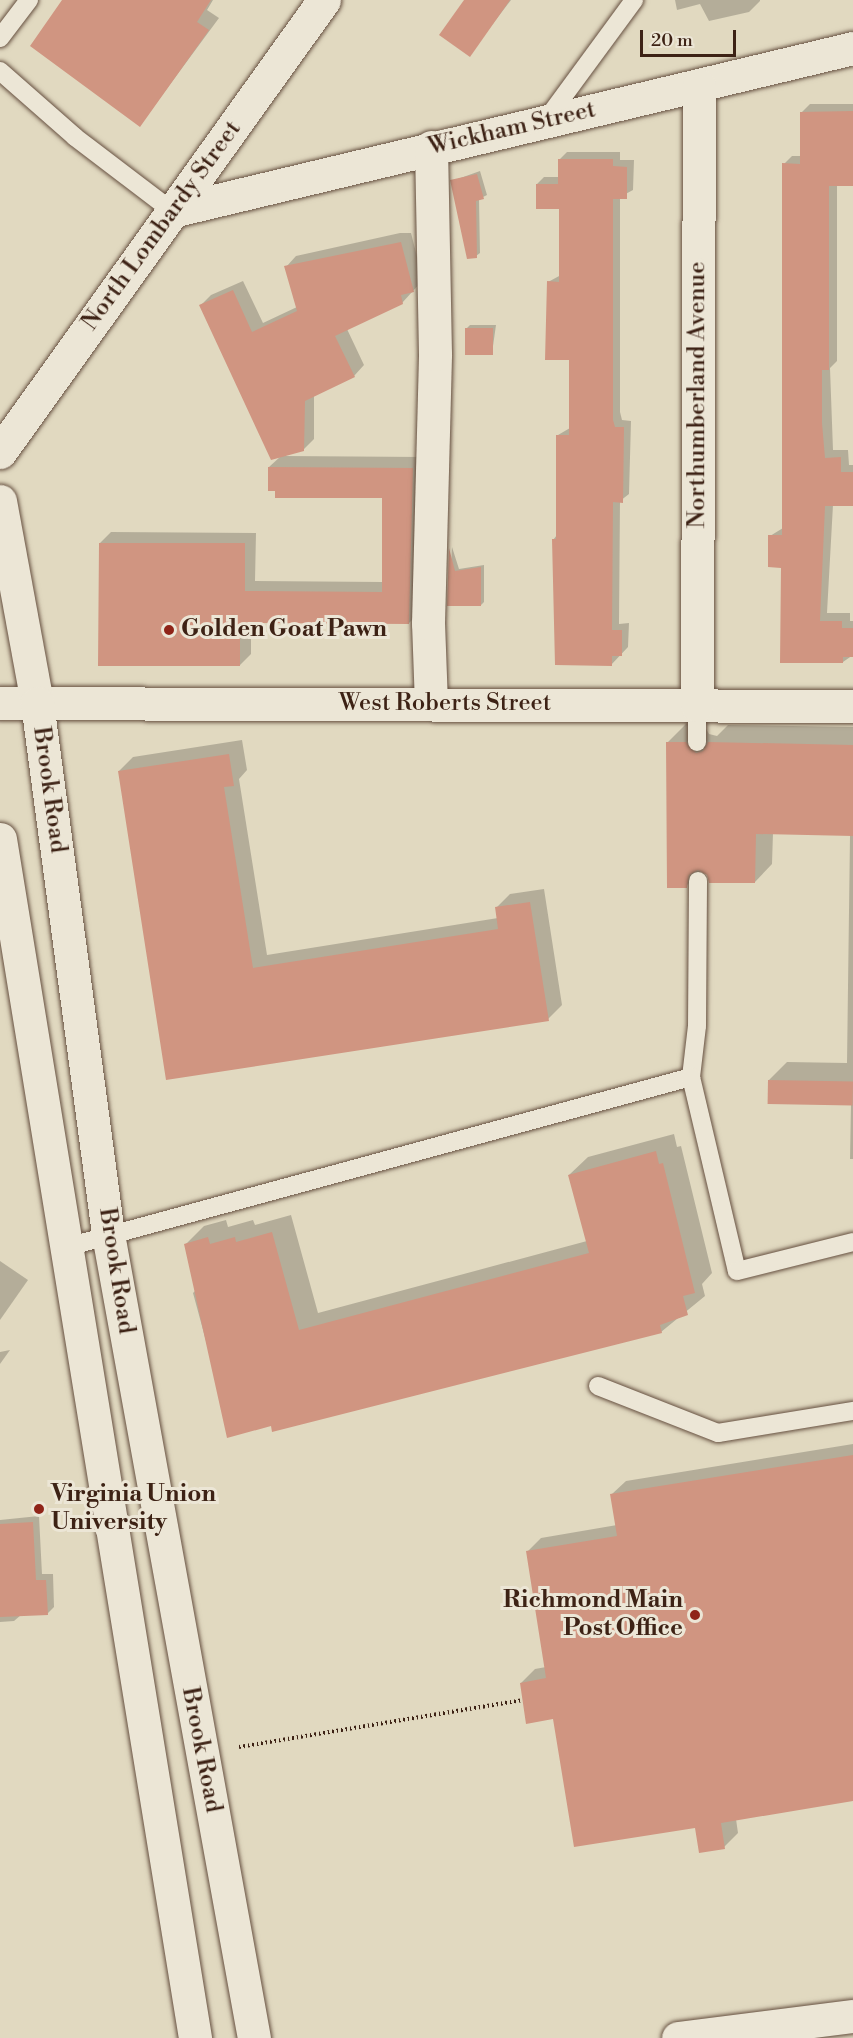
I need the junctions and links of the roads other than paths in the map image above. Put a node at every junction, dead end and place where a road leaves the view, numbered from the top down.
1 (29, 0) edge
2 (324, 0) edge
3 (634, 0) edge
4 (0, 38) edge
5 (853, 48) edge
6 (0, 71) edge
7 (699, 85) junction
8 (546, 120) junction
9 (432, 147) junction
10 (172, 211) junction
11 (0, 452) edge
12 (0, 501) edge
13 (0, 703) edge
14 (37, 703) junction
15 (431, 704) junction
16 (697, 705) junction
17 (853, 706) edge
18 (697, 742) dead end
19 (0, 839) edge
20 (698, 881) dead end
21 (691, 1077) junction
22 (108, 1234) junction
23 (853, 1242) edge
24 (67, 1247) junction
25 (598, 1386) dead end
26 (853, 1411) edge
27 (846, 2024) edge
28 (195, 2038) edge
29 (254, 2038) edge
30 (678, 2038) edge

1 - 4 lane
2 - 10 main road, North Lombardy Street
3 - 8 lane
5 - 7 main road, Wickham Street
6 - 10 lane
7 - 8 main road, Wickham Street
7 - 16 main road, Northumberland Avenue
8 - 9 main road, Wickham Street
9 - 10 main road, Wickham Street
9 - 15 main road
10 - 11 main road, North Lombardy Street
12 - 14 main road, Brook Road
13 - 14 main road, West Roberts Street
14 - 15 main road, West Roberts Street
14 - 22 main road, Brook Road
15 - 16 main road, West Roberts Street
16 - 17 main road, West Roberts Street
16 - 18 lane
19 - 24 main road, Brook Road
20 - 21 lane
21 - 22 lane
21 - 23 lane
22 - 24 lane
22 - 29 main road, Brook Road
24 - 28 main road, Brook Road
25 - 26 lane
27 - 30 main road

